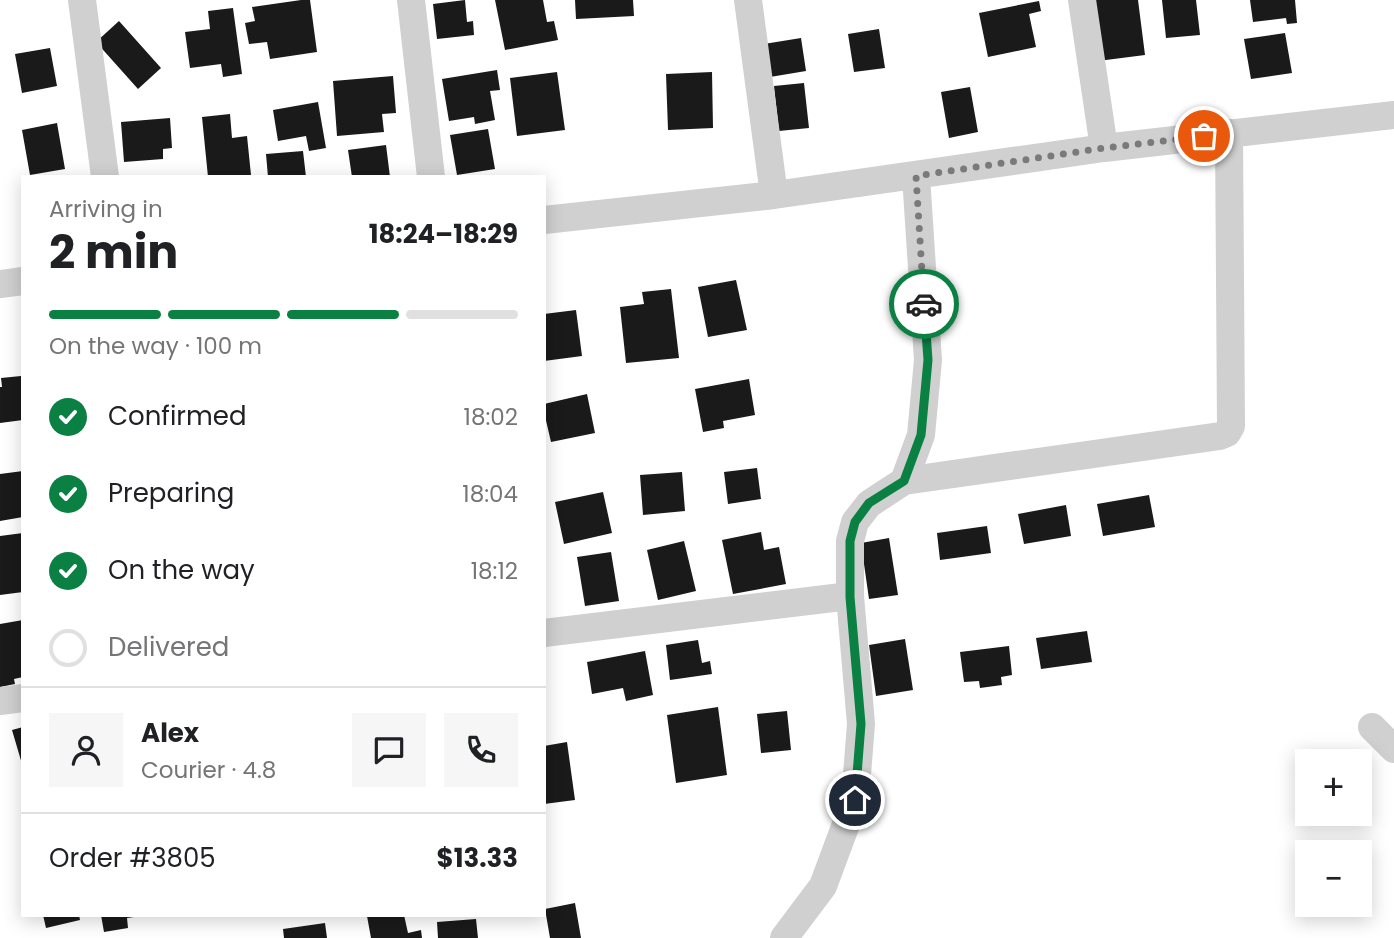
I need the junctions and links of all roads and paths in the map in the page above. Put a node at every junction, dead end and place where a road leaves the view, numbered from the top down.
1 (82, 0) edge
2 (411, 0) edge
3 (748, 0) edge
4 (1082, 0) edge
5 (1394, 115) edge
6 (1229, 133) junction
7 (1104, 148) junction
8 (105, 175) edge
9 (431, 175) edge
10 (916, 176) junction
11 (774, 195) junction
12 (546, 220) edge
13 (21, 281) edge
14 (0, 284) edge
15 (904, 481) junction
16 (850, 597) junction
17 (546, 633) edge
18 (21, 698) edge
19 (0, 701) edge
20 (1373, 727) dead end
21 (1394, 749) edge
22 (784, 938) edge

1 - 8 street
2 - 9 street
3 - 11 street
4 - 7 street
5 - 6 street
6 - 7 street
6 - 15 street
7 - 10 street
10 - 11 street
10 - 15 street
11 - 12 street
13 - 14 street
15 - 16 street
16 - 17 street
16 - 22 street
18 - 19 street
20 - 21 street

